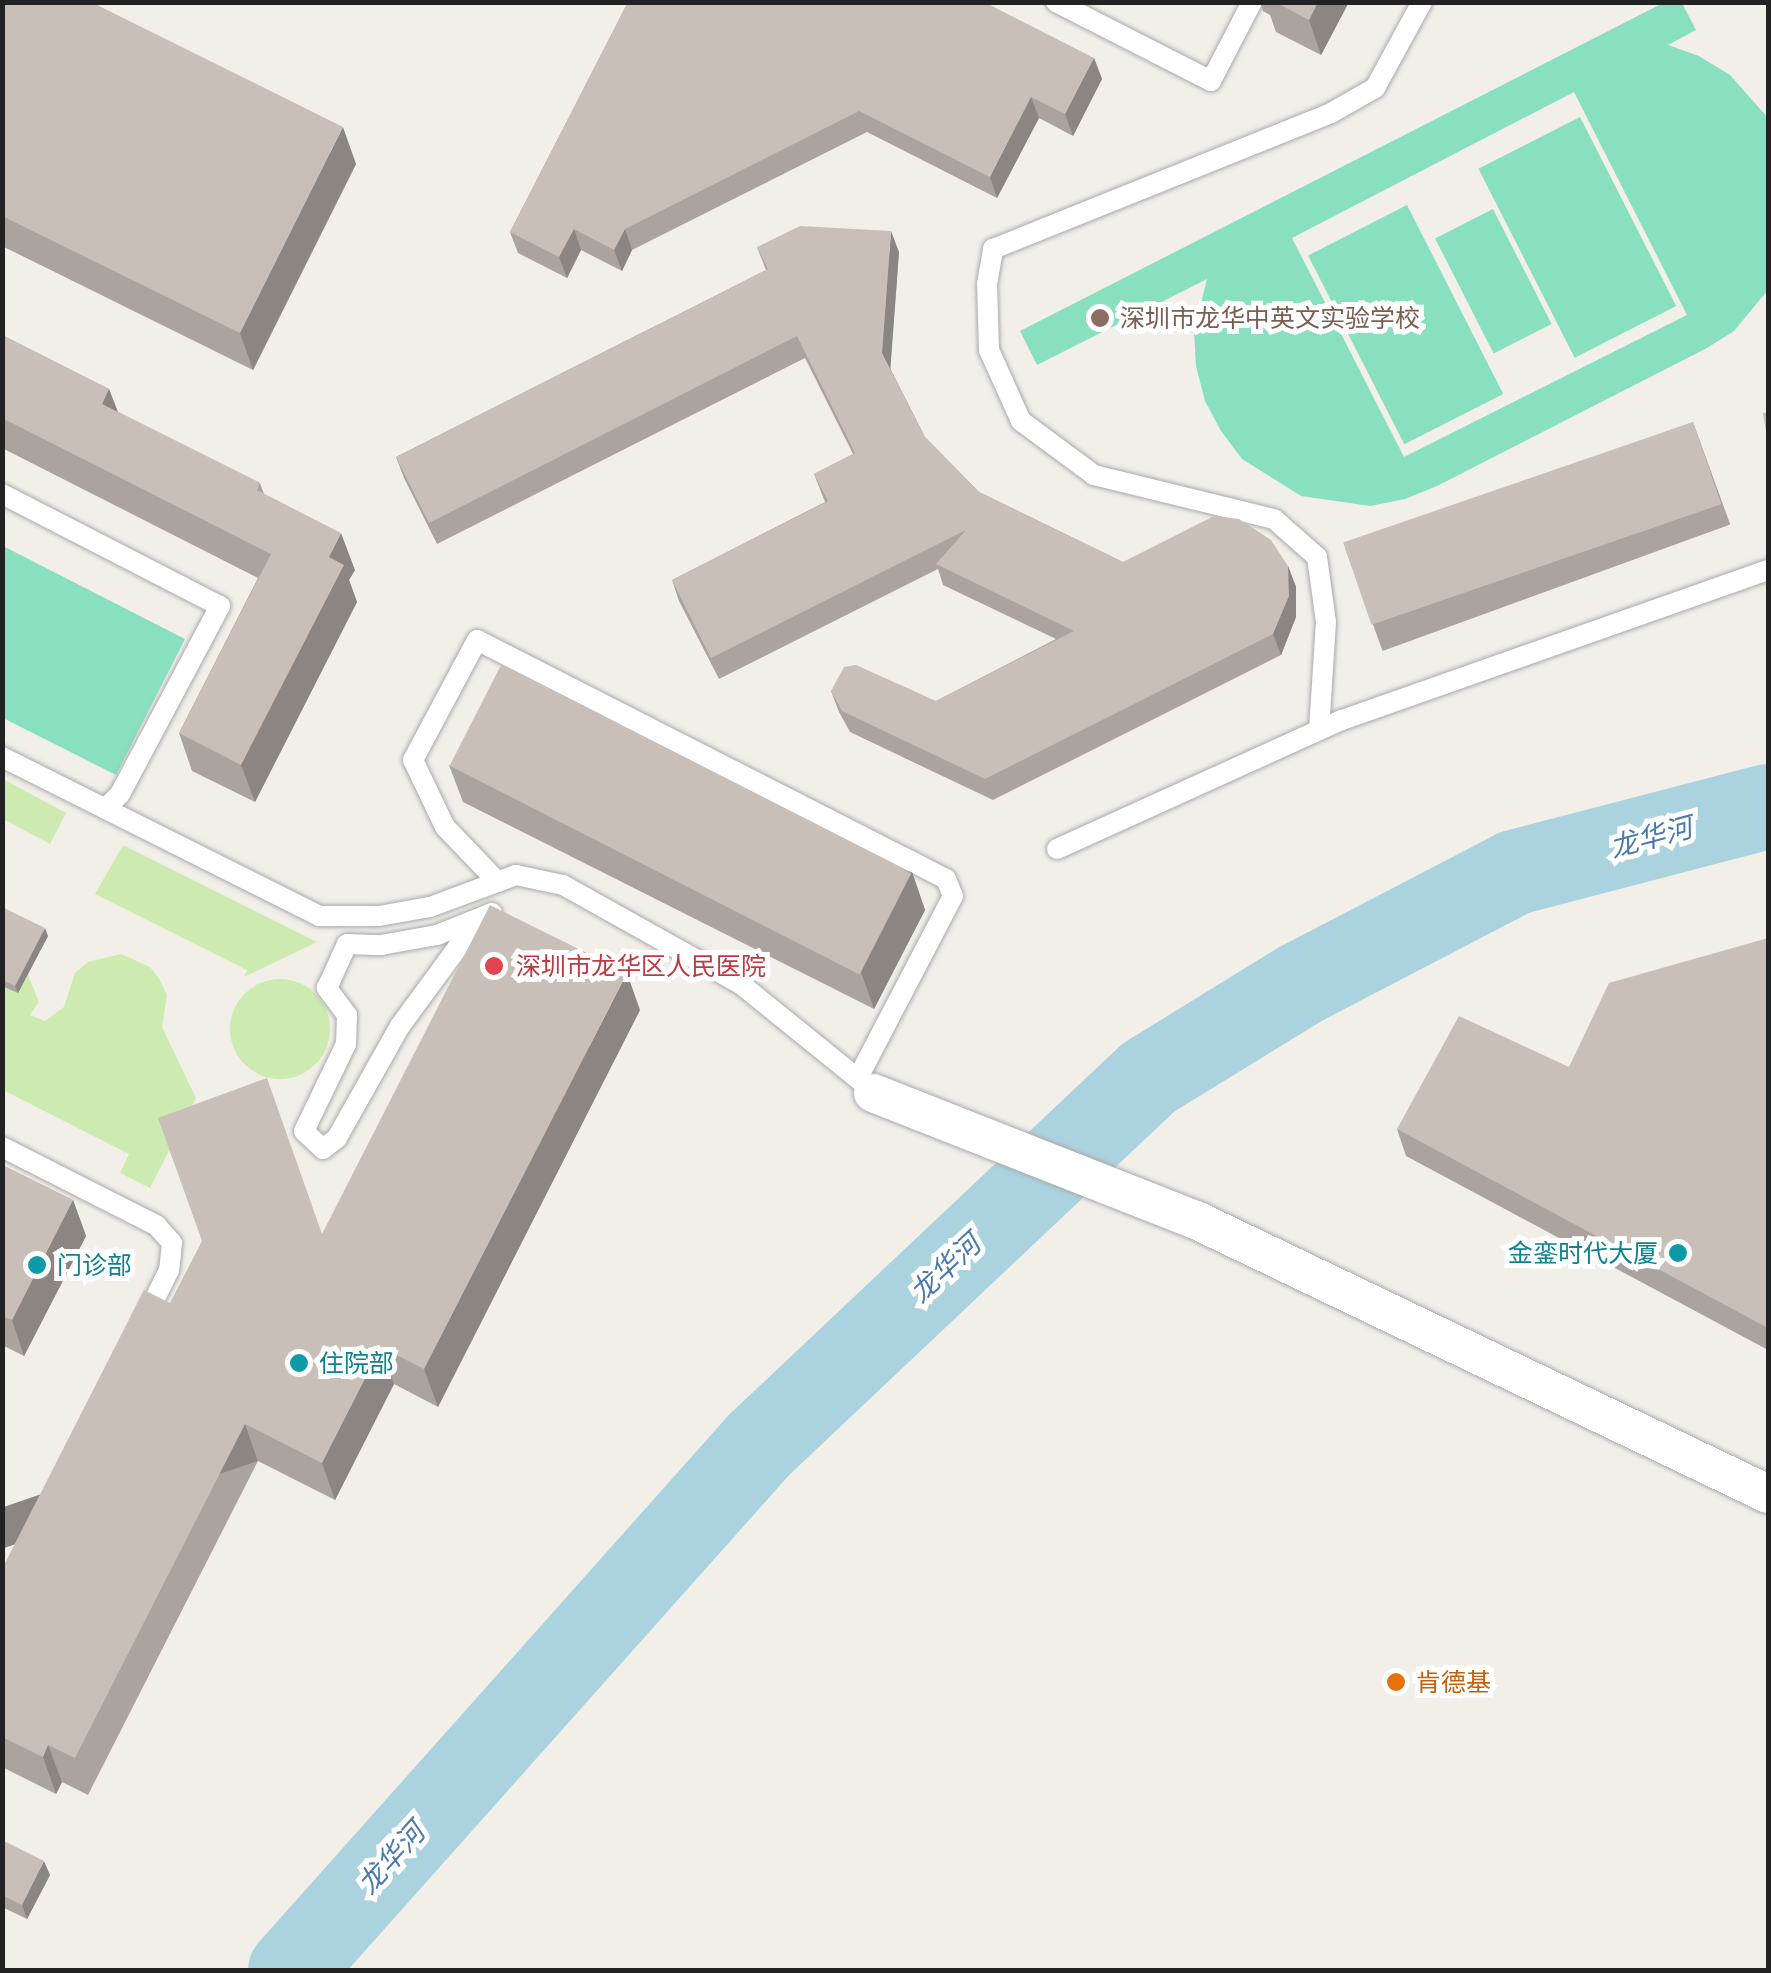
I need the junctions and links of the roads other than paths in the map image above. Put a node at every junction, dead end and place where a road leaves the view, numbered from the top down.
1 (1056, 2) edge
2 (1252, 2) edge
3 (1422, 2) edge
4 (2, 494) edge
5 (1768, 570) edge
6 (1319, 730) junction
7 (2, 757) edge
8 (105, 809) junction
9 (1056, 849) dead end
10 (498, 882) junction
11 (347, 944) joint
12 (866, 1085) junction
13 (2, 1147) edge
14 (136, 1336) edge
15 (1768, 1494) edge

1 - 2 lane
3 - 6 lane
4 - 8 lane
5 - 6 lane
6 - 9 lane
7 - 8 lane
8 - 10 lane
10 - 12 lane
10 - 12 lane
11 - 11 lane
12 - 15 street
13 - 14 lane

